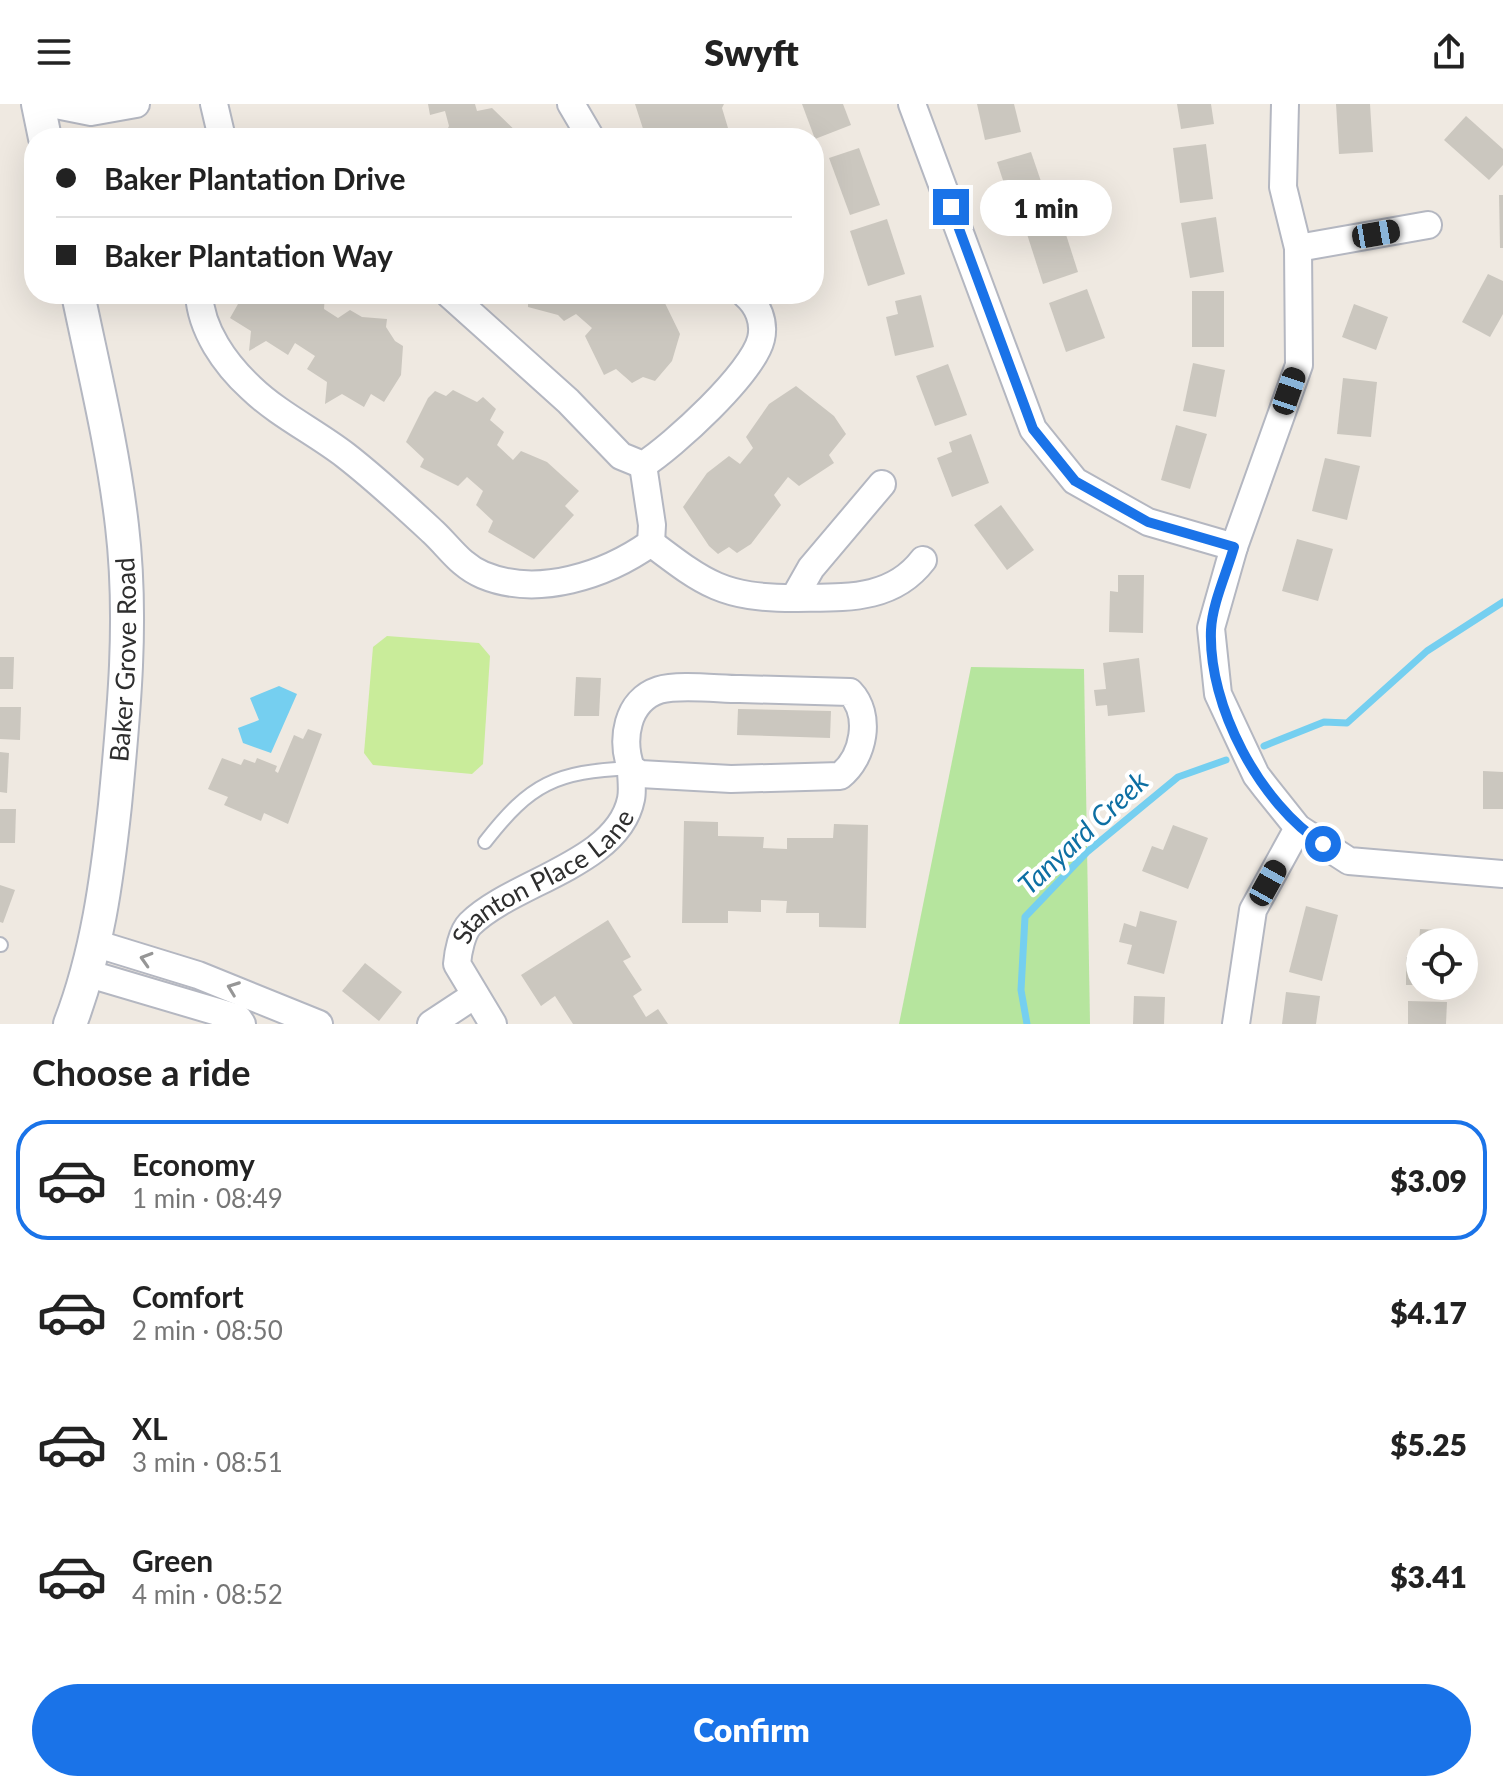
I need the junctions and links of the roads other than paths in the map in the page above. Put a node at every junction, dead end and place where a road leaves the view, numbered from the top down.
1 (38, 104) edge
2 (51, 104) edge
3 (136, 104) edge
4 (214, 104) edge
5 (571, 104) edge
6 (912, 104) edge
7 (1285, 104) edge
8 (43, 128) edge
9 (220, 128) edge
10 (585, 128) edge
11 (1428, 225) dead end
12 (1298, 248) junction
13 (80, 304) edge
14 (201, 304) edge
15 (460, 304) edge
16 (751, 304) edge
17 (643, 465) junction
18 (882, 484) dead end
19 (651, 543) junction
20 (1234, 547) junction
21 (923, 560) dead end
22 (794, 598) junction
23 (631, 768) junction
24 (1298, 828) junction
25 (485, 842) dead end
26 (1503, 874) edge
27 (90, 958) junction
28 (475, 995) junction
29 (240, 1021) edge
30 (70, 1024) edge
31 (274, 1024) edge
32 (319, 1024) edge
33 (431, 1024) edge
34 (493, 1024) edge
35 (1236, 1024) edge

1 - 8 street
2 - 3 street
4 - 9 street
5 - 10 street
6 - 20 street
7 - 12 street
11 - 12 street
12 - 20 street
13 - 27 street, Baker Grove Road
14 - 19 street
15 - 17 street
16 - 17 street
17 - 19 street
18 - 22 street
19 - 22 street
20 - 24 street
21 - 22 street
23 - 23 street, Stanton Place Lane
23 - 25 lane
23 - 28 street, Stanton Place Lane
24 - 26 street
24 - 35 street
27 - 29 street
27 - 30 street, Baker Grove Road
32 -> 27 street
28 - 33 street
28 - 34 street, Stanton Place Lane
29 - 31 street

